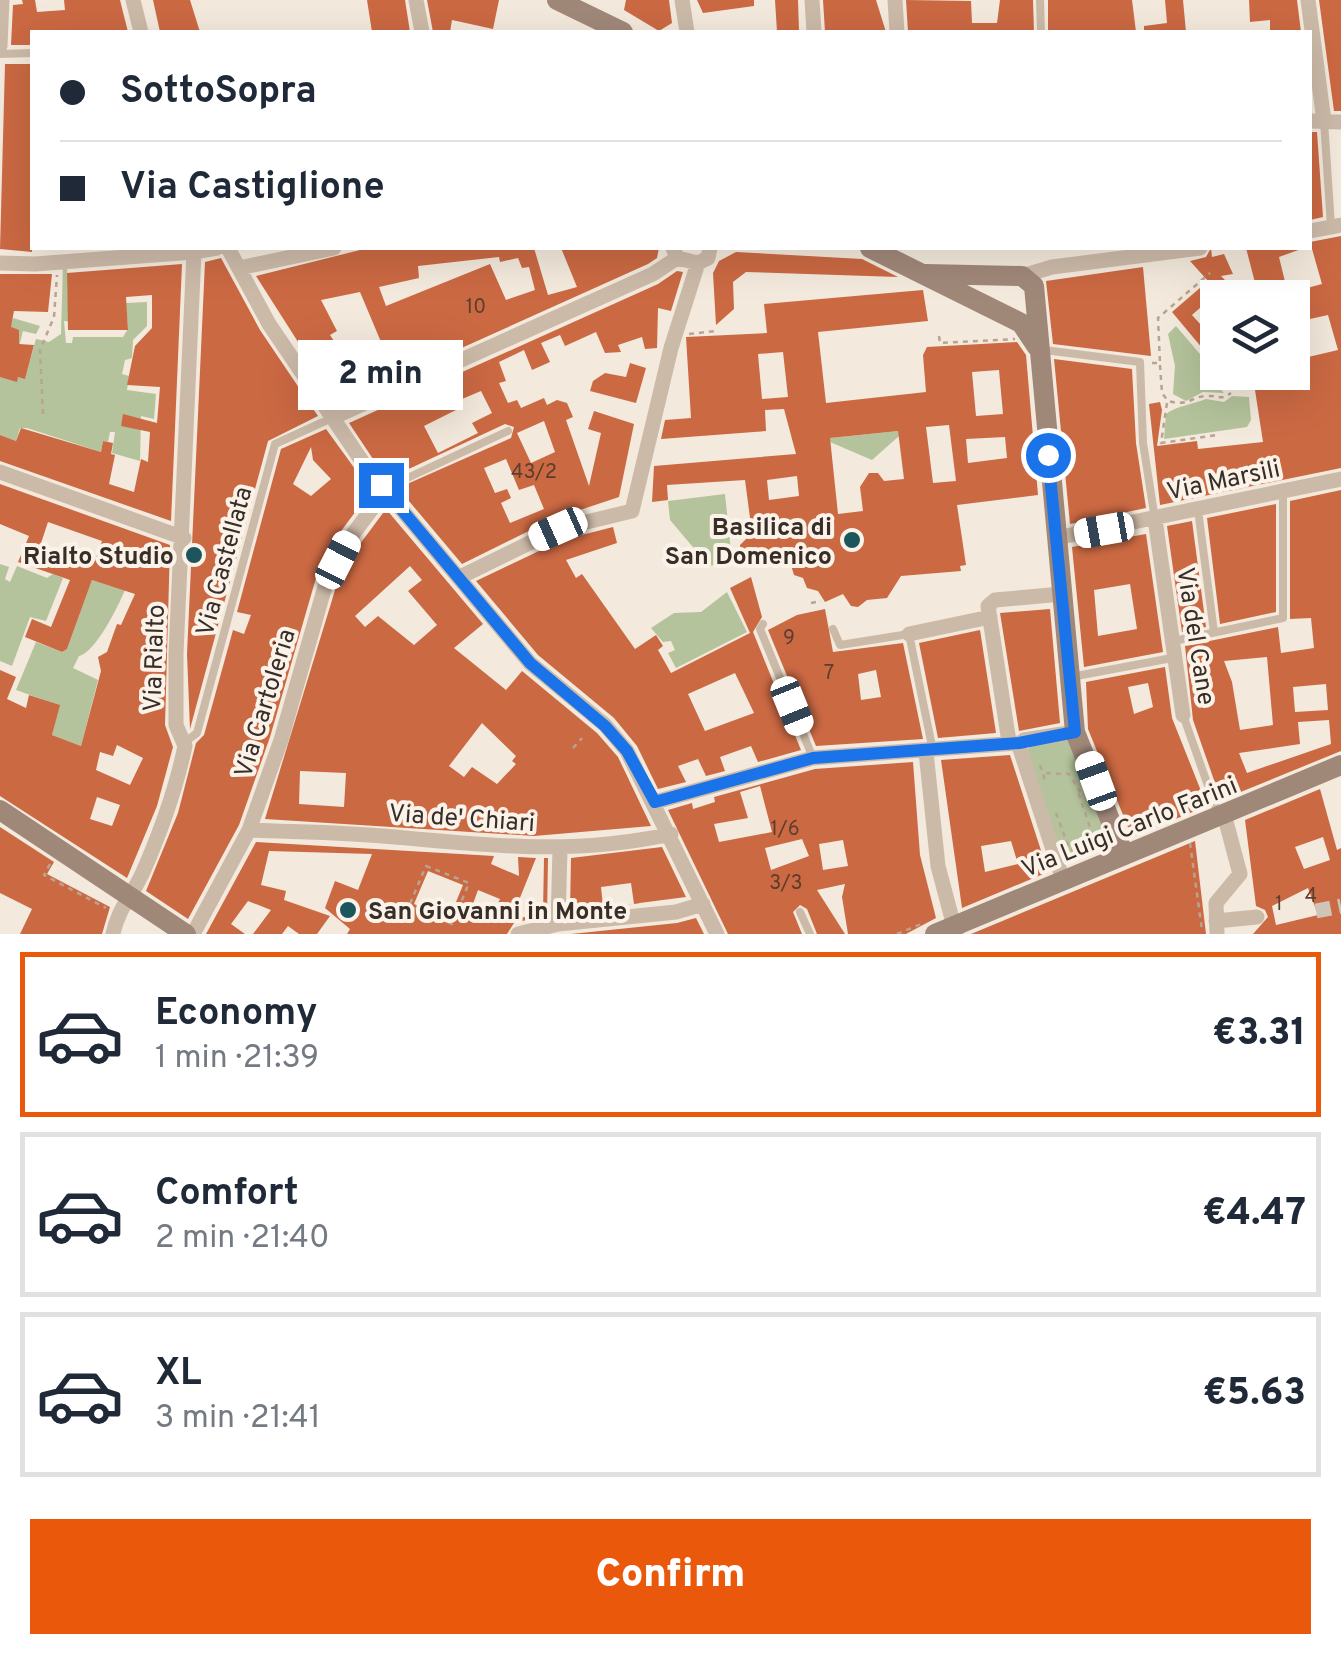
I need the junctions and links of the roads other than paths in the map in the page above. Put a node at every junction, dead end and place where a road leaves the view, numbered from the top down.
1 (2, 0) edge
2 (133, 0) edge
3 (416, 0) edge
4 (558, 0) edge
5 (682, 0) edge
6 (812, 0) edge
7 (895, 0) edge
8 (1040, 0) edge
9 (1308, 0) edge
10 (140, 30) edge
11 (422, 30) edge
12 (618, 30) edge
13 (687, 30) edge
14 (814, 30) edge
15 (897, 30) edge
16 (1041, 30) edge
17 (0, 50) edge
18 (30, 53) edge
19 (1325, 121) edge
20 (1336, 226) edge
21 (206, 250) edge
22 (229, 250) edge
23 (324, 250) edge
24 (710, 250) edge
25 (874, 250) edge
26 (1051, 250) edge
27 (1184, 250) edge
28 (194, 252) junction
29 (675, 253) edge
30 (0, 263) edge
31 (698, 263) junction
32 (1052, 267) junction
33 (239, 268) junction
34 (926, 274) junction
35 (1022, 276) junction
36 (1030, 331) junction
37 (332, 418) junction
38 (508, 430) dead end
39 (0, 472) edge
40 (1341, 479) edge
41 (387, 484) junction
42 (1282, 492) junction
43 (1198, 510) junction
44 (1154, 519) junction
45 (184, 538) junction
46 (1056, 538) junction
47 (460, 577) junction
48 (1062, 594) junction
49 (990, 617) junction
50 (763, 624) dead end
51 (834, 629) dead end
52 (1214, 632) junction
53 (909, 634) junction
54 (1171, 650) junction
55 (1071, 677) junction
56 (1183, 714) joint
57 (1075, 732) junction
58 (184, 742) junction
59 (1014, 743) junction
60 (929, 752) junction
61 (813, 758) junction
62 (1341, 765) edge
63 (655, 802) junction
64 (0, 810) edge
65 (1221, 815) junction
66 (249, 830) junction
67 (670, 834) junction
68 (560, 849) junction
69 (1124, 855) junction
70 (1063, 880) junction
71 (128, 895) junction
72 (702, 904) junction
73 (800, 912) dead end
74 (1257, 917) dead end
75 (558, 924) junction
76 (1216, 928) edge
77 (942, 929) edge
78 (520, 933) edge
79 (114, 934) edge
80 (190, 934) edge
81 (717, 934) edge
82 (810, 934) edge

1 - 17 street
2 - 10 street
3 - 11 street
4 - 12 street
5 - 13 street
6 - 14 street
7 - 15 street
8 - 16 lane
9 - 19 street
17 - 18 lane
19 - 20 lane
21 - 28 street
22 - 33 street
23 - 33 street
24 - 31 street
25 - 34 street
26 - 32 street
27 - 32 street
28 - 30 street
28 - 45 street, Via Rialto
29 - 31 street
29 - 37 street
31 - 47 street
32 - 35 street
33 - 37 street
34 - 35 street
34 - 36 street
35 - 36 street
36 - 44 lane
36 - 46 street
37 - 41 street
37 - 58 lane, Via Castellata
38 - 41 lane
39 - 45 street
40 - 42 street, Via Marsili
41 - 47 street
41 - 66 street, Via Cartoleria
42 - 43 street, Via Marsili
42 - 52 lane
43 - 44 street, Via Marsili
43 - 52 lane
44 - 46 street, Via Marsili
44 - 54 street, Via del Cane
45 - 58 street, Via Rialto
46 - 48 street
47 - 63 street
48 - 49 street
48 - 55 street
49 - 53 street
49 - 59 street
50 - 61 lane
51 - 53 lane
52 - 54 lane
53 - 60 lane
54 - 55 lane
54 - 56 street, Via del Cane
55 - 57 street
56 - 65 lane, Via del Cane
57 - 59 street
57 - 69 street
58 - 71 street, Via Rialto
59 - 60 street
59 - 70 street
60 - 61 street
60 - 77 street
61 - 63 street
62 - 65 street, Via Luigi Carlo Farini
63 - 67 street
64 - 71 street
65 - 69 street, Via Luigi Carlo Farini
65 - 76 street
66 - 68 street, Via de' Chiari
66 - 80 street, Via Cartoleria
67 - 68 street, Via de' Chiari
67 - 72 street
68 - 75 street
69 - 70 street, Via Luigi Carlo Farini
70 - 77 street, Via Luigi Carlo Farini
71 - 79 street, Via Rialto
71 - 80 street
72 - 75 street
72 - 81 street
73 - 82 lane
74 - 76 street
75 - 78 street

